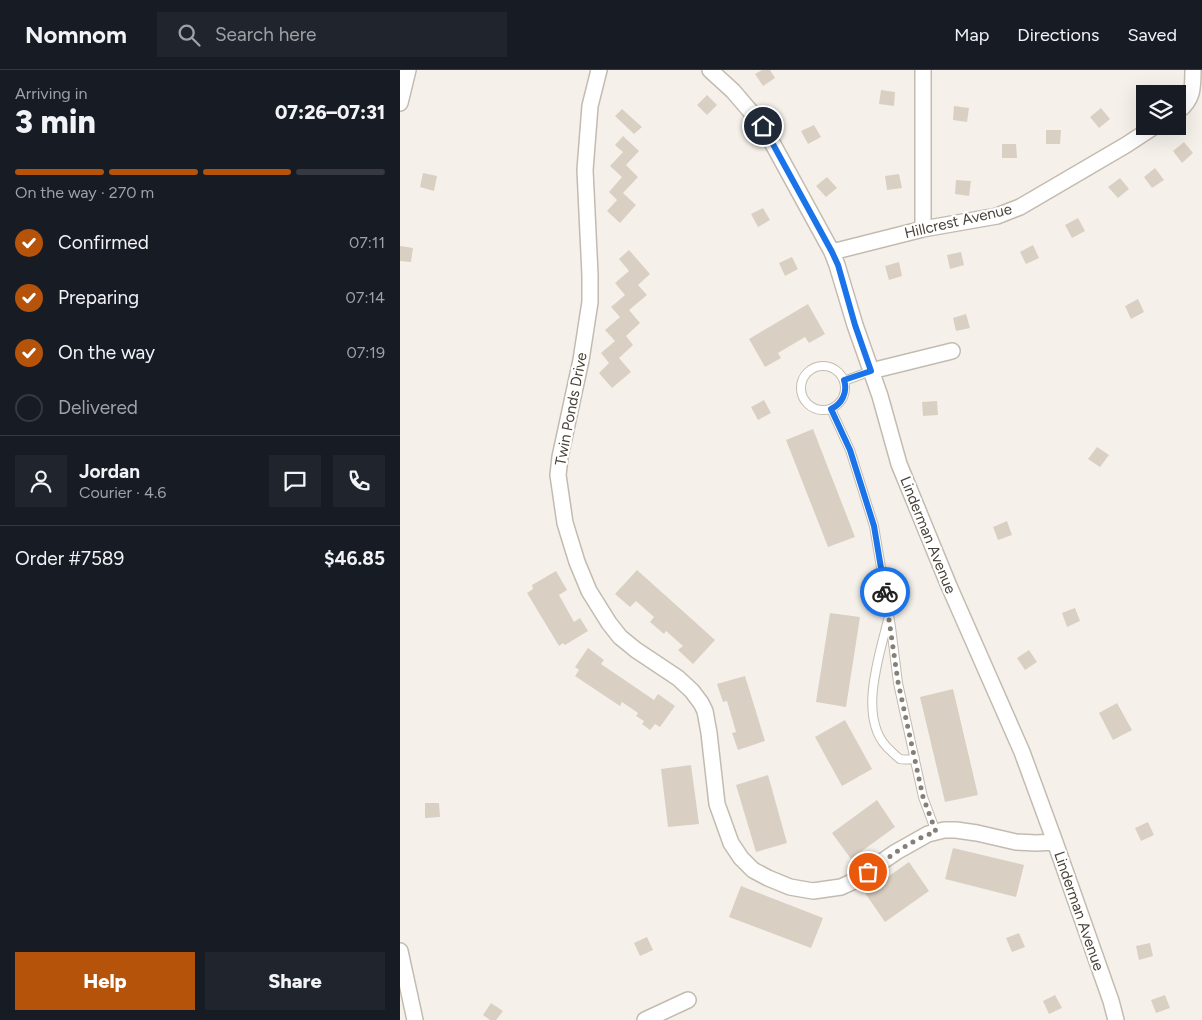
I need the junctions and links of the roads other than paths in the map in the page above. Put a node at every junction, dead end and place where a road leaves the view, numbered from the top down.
1 (408, 70) edge
2 (599, 70) edge
3 (710, 70) edge
4 (923, 70) edge
5 (1193, 70) edge
6 (400, 103) edge
7 (1186, 104) edge
8 (1141, 135) edge
9 (923, 229) junction
10 (832, 252) junction
11 (952, 352) dead end
12 (871, 371) junction
13 (844, 380) junction
14 (831, 409) junction
15 (889, 616) junction
16 (915, 759) junction
17 (936, 832) junction
18 (1056, 842) junction
19 (400, 951) edge
20 (688, 1000) dead end
21 (415, 1020) edge
22 (645, 1020) edge
23 (1116, 1020) edge

1 - 6 street
2 - 17 street, Twin Ponds Drive
3 - 10 street, Linderman Avenue
4 - 9 street
5 - 7 street
8 - 9 street, Hillcrest Avenue
9 - 10 street, Hillcrest Avenue
10 - 12 street, Linderman Avenue
11 - 12 street
12 - 13 lane
12 - 18 street, Linderman Avenue
13 - 14 lane
13 - 14 lane
14 - 15 lane
15 - 16 lane
15 - 16 lane
16 - 17 lane
17 - 18 street, Twin Ponds Drive
18 - 23 street, Linderman Avenue
19 - 21 street
20 - 22 street

